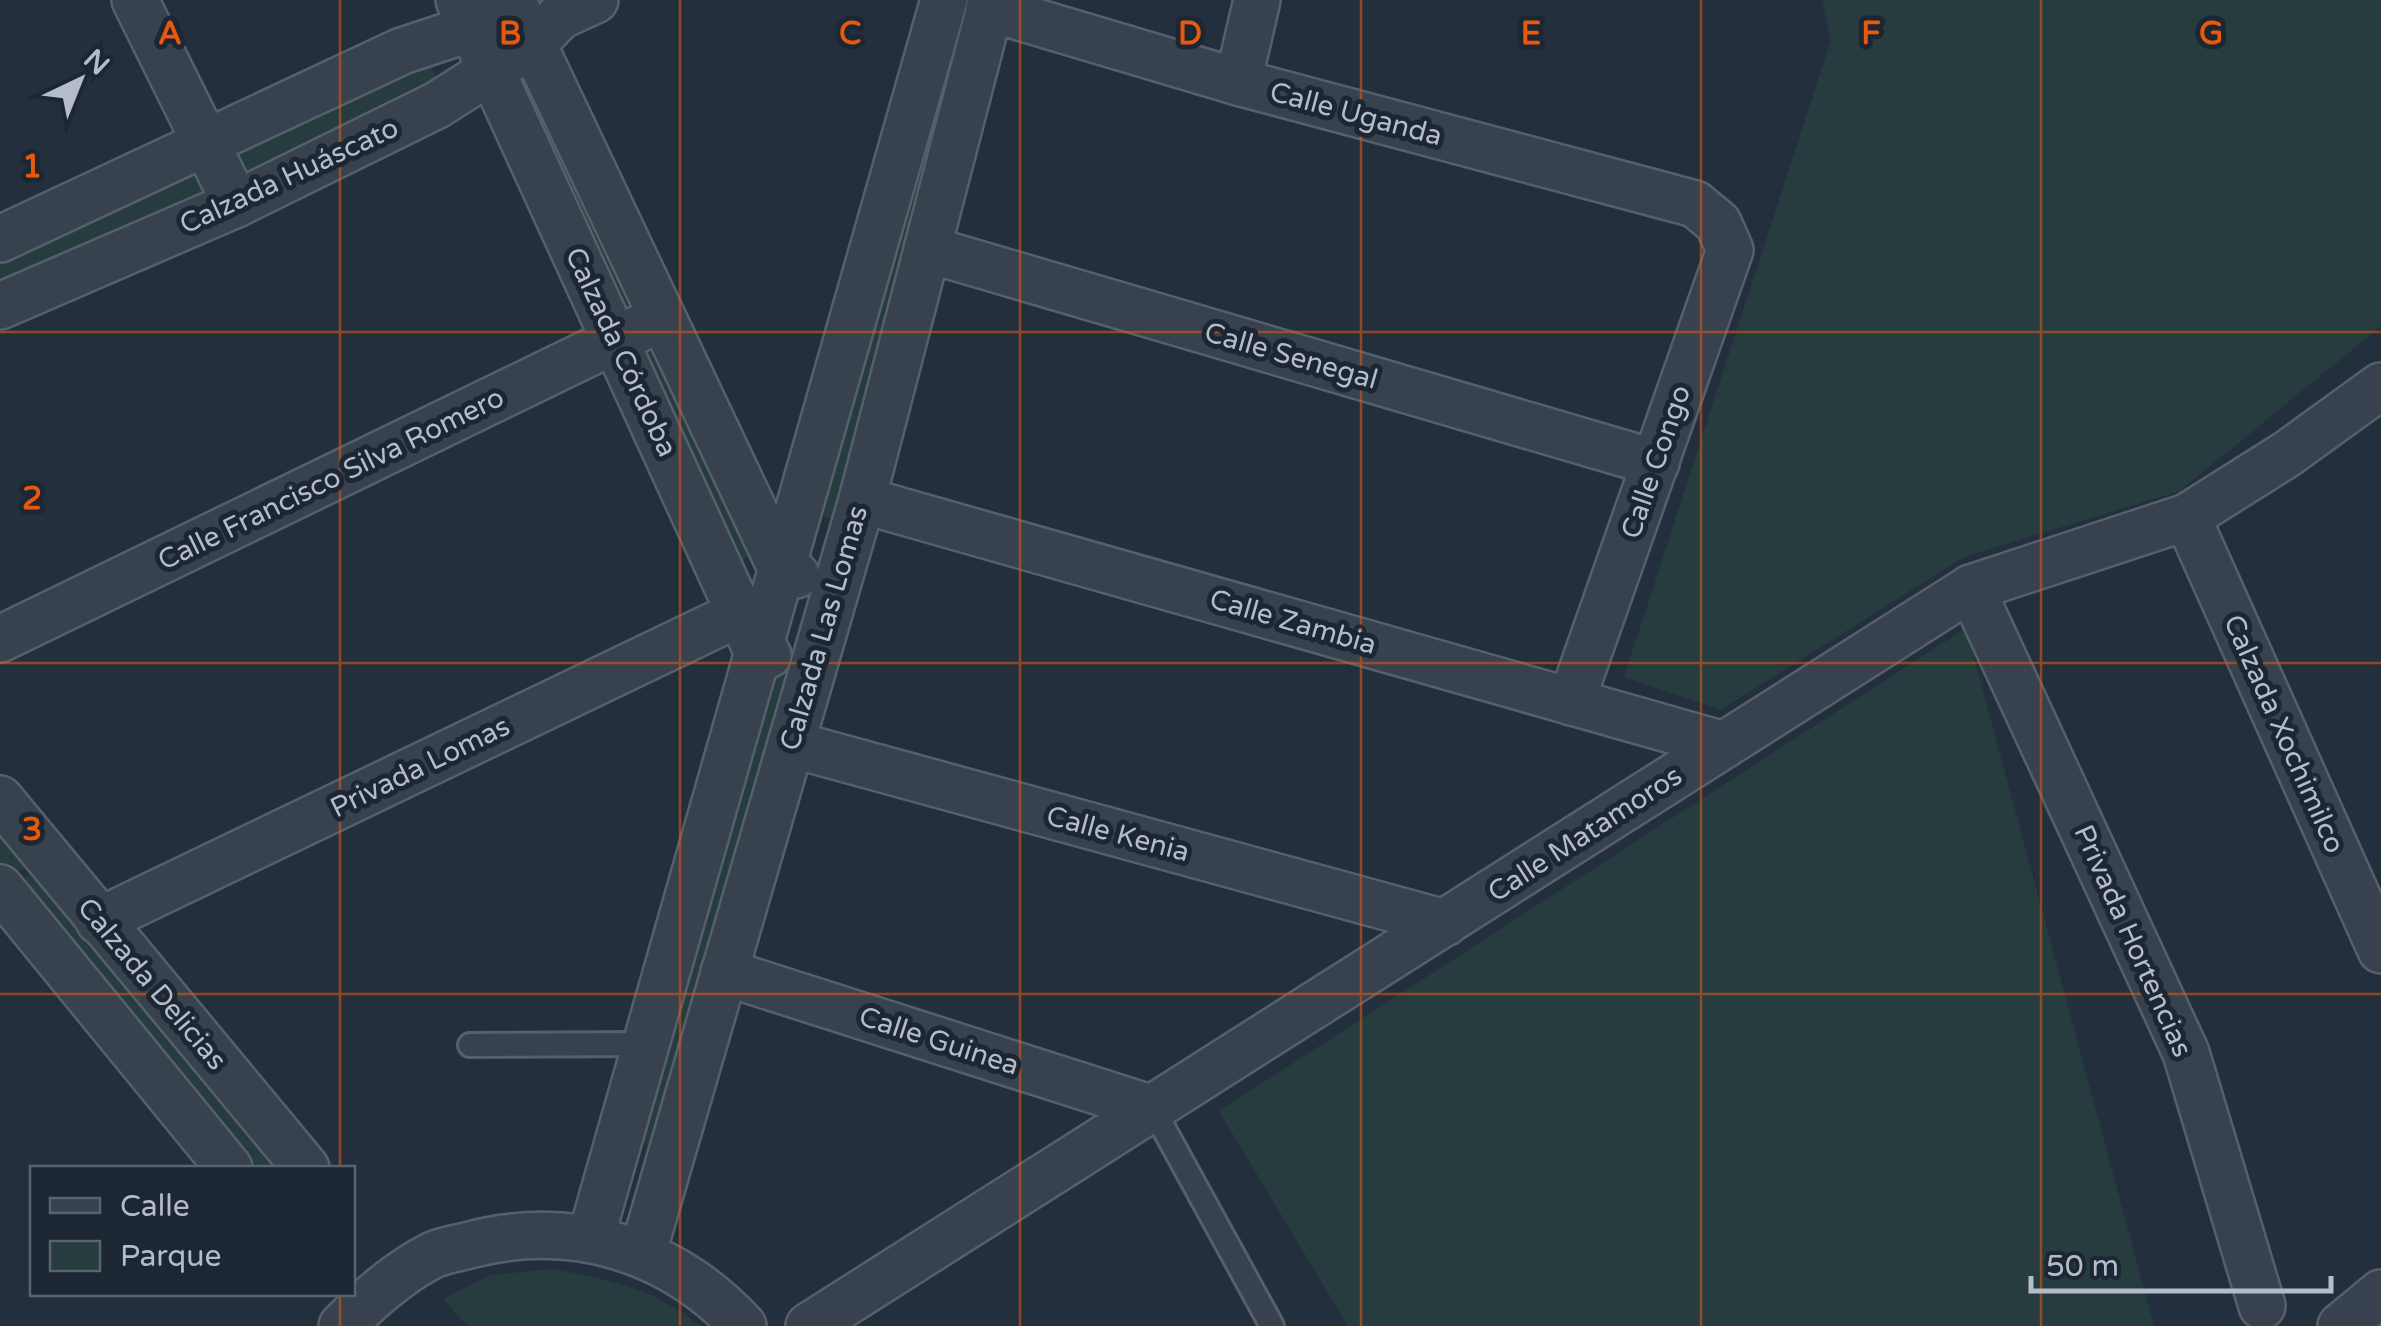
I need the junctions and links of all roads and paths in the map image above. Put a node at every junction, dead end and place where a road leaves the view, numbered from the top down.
1 (135, 0) edge
2 (944, 0) edge
3 (1257, 0) edge
4 (991, 4) edge
5 (466, 14) edge
6 (544, 15) edge
7 (492, 71) junction
8 (1238, 82) junction
9 (205, 143) junction
10 (236, 204) junction
11 (1718, 224) joint
12 (0, 239) edge
13 (927, 249) junction
14 (0, 306) edge
15 (662, 318) junction
16 (616, 341) junction
17 (2380, 391) edge
18 (1656, 463) junction
19 (862, 500) junction
20 (2187, 517) junction
21 (782, 570) junction
22 (1971, 588) junction
23 (835, 590) junction
24 (749, 633) junction
25 (0, 639) edge
26 (813, 668) junction
27 (1572, 702) junction
28 (790, 744) junction
29 (1724, 745) junction
30 (0, 799) edge
31 (47, 858) junction
32 (1, 889) edge
33 (100, 922) junction
34 (1445, 923) junction
35 (2381, 950) edge
36 (724, 972) junction
37 (647, 1044) junction
38 (470, 1045) dead end
39 (1153, 1110) junction
40 (227, 1166) edge
41 (304, 1166) edge
42 (591, 1237) junction
43 (643, 1252) junction
44 (2381, 1293) edge
45 (362, 1295) edge
46 (2262, 1306) dead end
47 (742, 1326) edge
48 (809, 1326) edge
49 (1272, 1326) edge
50 (2340, 1326) edge

1 - 9 street
2 - 21 street, Calzada Las Lomas
3 - 8 street
4 - 8 street, Calle Uganda
4 - 13 street, Calzada Las Lomas
5 - 6 street
5 - 7 street, Calzada Córdoba
5 - 9 street
6 - 7 street, Calzada Huáscato
6 - 15 street, Calzada Córdoba
7 - 10 street, Calzada Huáscato
7 - 16 street, Calzada Córdoba
8 - 11 street, Calle Uganda
9 - 10 street
9 - 12 street
10 - 14 street, Calzada Huáscato
11 - 18 street, Calle Congo
13 - 18 street, Calle Senegal
13 - 19 street, Calzada Las Lomas
15 - 16 street, Calle Francisco Silva Romero
15 - 21 street, Calzada Córdoba
16 - 24 street, Calzada Córdoba
16 - 25 street, Calle Francisco Silva Romero
17 - 20 street, Calle Matamoros
18 - 27 street, Calle Congo
19 - 23 street, Calzada Las Lomas
19 - 27 street, Calle Zambia
20 - 22 street, Calle Matamoros
20 - 35 street, Calzada Xochimilco
21 - 23 street
21 - 24 street, Calzada Las Lomas
22 - 29 street, Calle Matamoros
22 - 46 street, Privada Hortencias
23 - 26 street, Calzada Las Lomas
24 - 26 street
24 - 33 street, Privada Lomas
24 - 37 street, Calzada Las Lomas
26 - 28 street, Calzada Las Lomas
27 - 29 street, Calle Zambia
28 - 34 street, Calle Kenia
28 - 36 street, Calzada Las Lomas
29 - 34 street, Calle Matamoros
30 - 31 street, Calzada Delicias
31 - 32 street
31 - 33 street, Calzada Delicias
32 - 40 street, Calzada Delicias
33 - 41 street, Calzada Delicias
34 - 39 street, Calle Matamoros
36 - 39 street, Calle Guinea
36 - 43 street, Calzada Las Lomas
37 - 38 lane
37 - 42 street, Calzada Las Lomas
39 - 48 street, Calle Matamoros
39 - 49 lane
42 - 43 street
42 - 45 street
43 - 47 street
44 - 50 street

